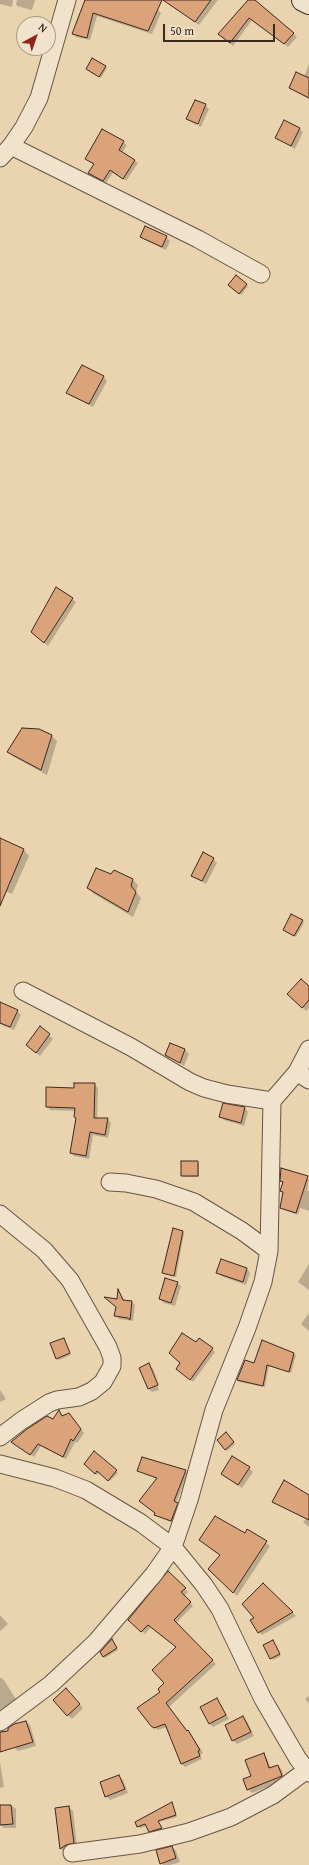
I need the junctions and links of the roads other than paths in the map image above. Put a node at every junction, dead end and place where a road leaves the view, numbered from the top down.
1 (67, 0) edge
2 (303, 0) edge
3 (309, 3) edge
4 (6, 152) edge
5 (261, 274) dead end
6 (23, 991) dead end
7 (309, 1049) edge
8 (303, 1076) edge
9 (272, 1101) junction
10 (110, 1182) dead end
11 (0, 1214) edge
12 (269, 1251) junction
13 (0, 1437) edge
14 (0, 1464) edge
15 (173, 1547) junction
16 (0, 1722) edge
17 (308, 1771) edge
18 (72, 1853) dead end

1 - 4 street
2 - 3 main road
4 - 5 street
6 - 9 street
7 - 8 street
8 - 9 street
9 - 12 street
10 - 12 street
11 - 13 street
12 - 15 street
14 - 15 street
15 - 16 street
15 - 17 street
17 - 18 street

